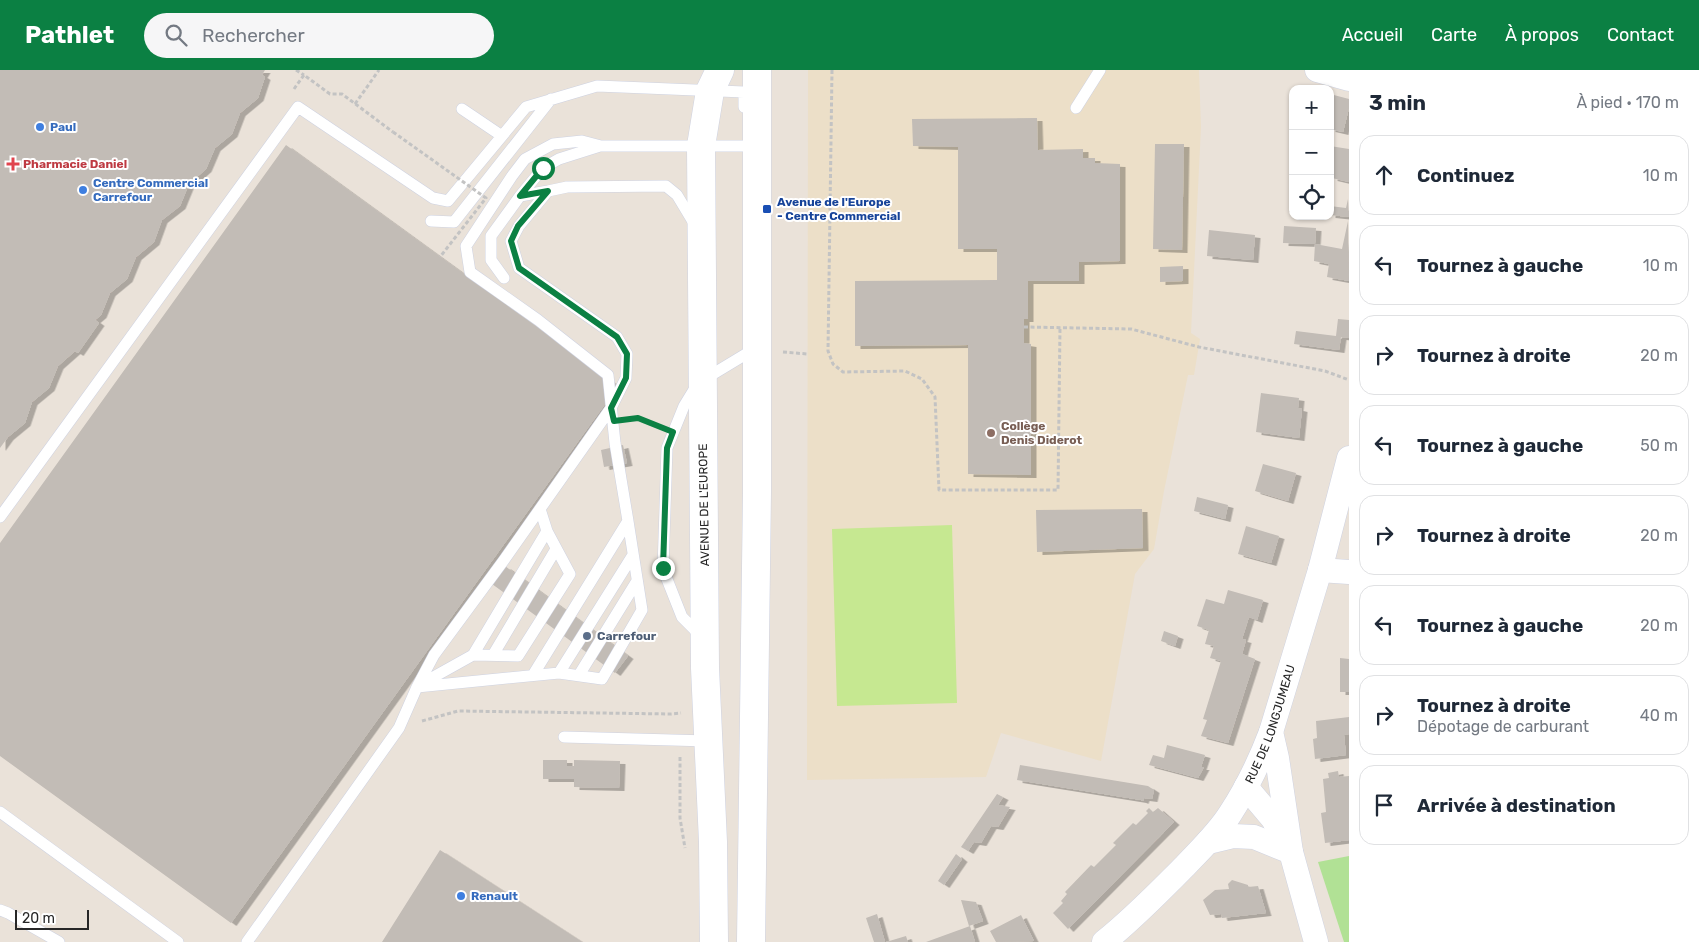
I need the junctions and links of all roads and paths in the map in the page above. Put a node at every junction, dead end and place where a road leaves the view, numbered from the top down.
1 (296, 70) edge
2 (379, 70) edge
3 (757, 70) edge
4 (832, 70) edge
5 (1100, 70) edge
6 (1317, 70) edge
7 (304, 75) dead end
8 (1349, 79) edge
9 (715, 80) edge
10 (342, 94) dead end
11 (551, 99) junction
12 (355, 104) junction
13 (1076, 108) dead end
14 (462, 109) dead end
15 (744, 119) dead end
16 (502, 136) junction
17 (601, 146) junction
18 (701, 146) junction
19 (747, 146) junction
20 (548, 191) junction
21 (520, 196) junction
22 (431, 221) dead end
23 (703, 237) junction
24 (440, 257) dead end
25 (504, 278) dead end
26 (746, 308) dead end
27 (1024, 327) dead end
28 (1060, 327) junction
29 (766, 350) junction
30 (807, 354) dead end
31 (703, 380) junction
32 (1349, 380) edge
33 (611, 408) junction
34 (614, 421) junction
35 (673, 432) junction
36 (1349, 458) edge
37 (540, 509) junction
38 (0, 518) edge
39 (628, 520) junction
40 (547, 531) junction
41 (556, 549) junction
42 (633, 555) junction
43 (1320, 570) junction
44 (1349, 572) edge
45 (637, 581) junction
46 (705, 640) junction
47 (473, 655) junction
48 (493, 655) junction
49 (559, 674) junction
50 (533, 675) junction
51 (579, 675) junction
52 (417, 686) junction
53 (685, 712) dead end
54 (399, 728) junction
55 (1271, 732) junction
56 (564, 737) dead end
57 (708, 737) junction
58 (1246, 787) junction
59 (0, 812) edge
60 (1208, 842) junction
61 (1291, 852) junction
62 (0, 910) edge
63 (59, 942) edge
64 (178, 942) edge
65 (247, 942) edge
66 (714, 942) edge
67 (751, 942) edge
68 (1104, 942) edge
69 (1316, 942) edge

1 - 7 path
2 - 12 path
3 - 19 main road
4 - 28 path
5 - 13 lane
6 - 8 street
9 - 11 lane
9 - 15 lane
9 - 18 main road, AVENUE DE L'EUROPE
10 - 12 path
11 - 16 lane
11 - 22 lane
12 - 24 path, bridge
14 - 16 lane
16 - 38 lane
17 - 18 lane
17 - 21 lane
17 - 33 lane
18 - 19 lane
18 - 23 main road, AVENUE DE L'EUROPE
19 - 29 main road
20 - 21 lane
20 - 23 lane
20 - 33 lane
21 - 25 lane
23 - 31 main road, AVENUE DE L'EUROPE
26 - 29 lane
27 - 28 path
28 - 32 path
29 - 30 path
29 - 31 lane
29 - 67 main road
31 - 35 lane
31 - 46 main road, AVENUE DE L'EUROPE
33 - 34 lane
33 - 37 lane
34 - 35 path
34 - 39 lane
35 - 46 lane
36 - 43 street, RUE DE LONGJUMEAU
37 - 40 lane
37 - 52 lane
39 - 42 lane
39 - 50 lane
40 - 41 lane
40 - 47 lane
41 - 48 lane
41 - 48 lane
42 - 45 lane
42 - 49 lane
43 - 44 street
43 - 55 street, RUE DE LONGJUMEAU
45 - 51 lane
45 - 51 lane
46 - 57 main road, AVENUE DE L'EUROPE
47 - 48 lane
47 - 52 lane
49 - 50 lane
49 - 51 lane
50 - 52 lane
52 - 54 lane
53 - 54 path
54 - 65 lane
55 - 58 street, RUE DE LONGJUMEAU
55 - 61 street
56 - 57 lane
57 - 66 main road, AVENUE DE L'EUROPE
58 - 60 street, RUE DE LONGJUMEAU
58 - 61 street
59 - 64 lane
60 - 61 street
60 - 68 street, RUE DE LONGJUMEAU
61 - 69 street
62 - 63 lane

